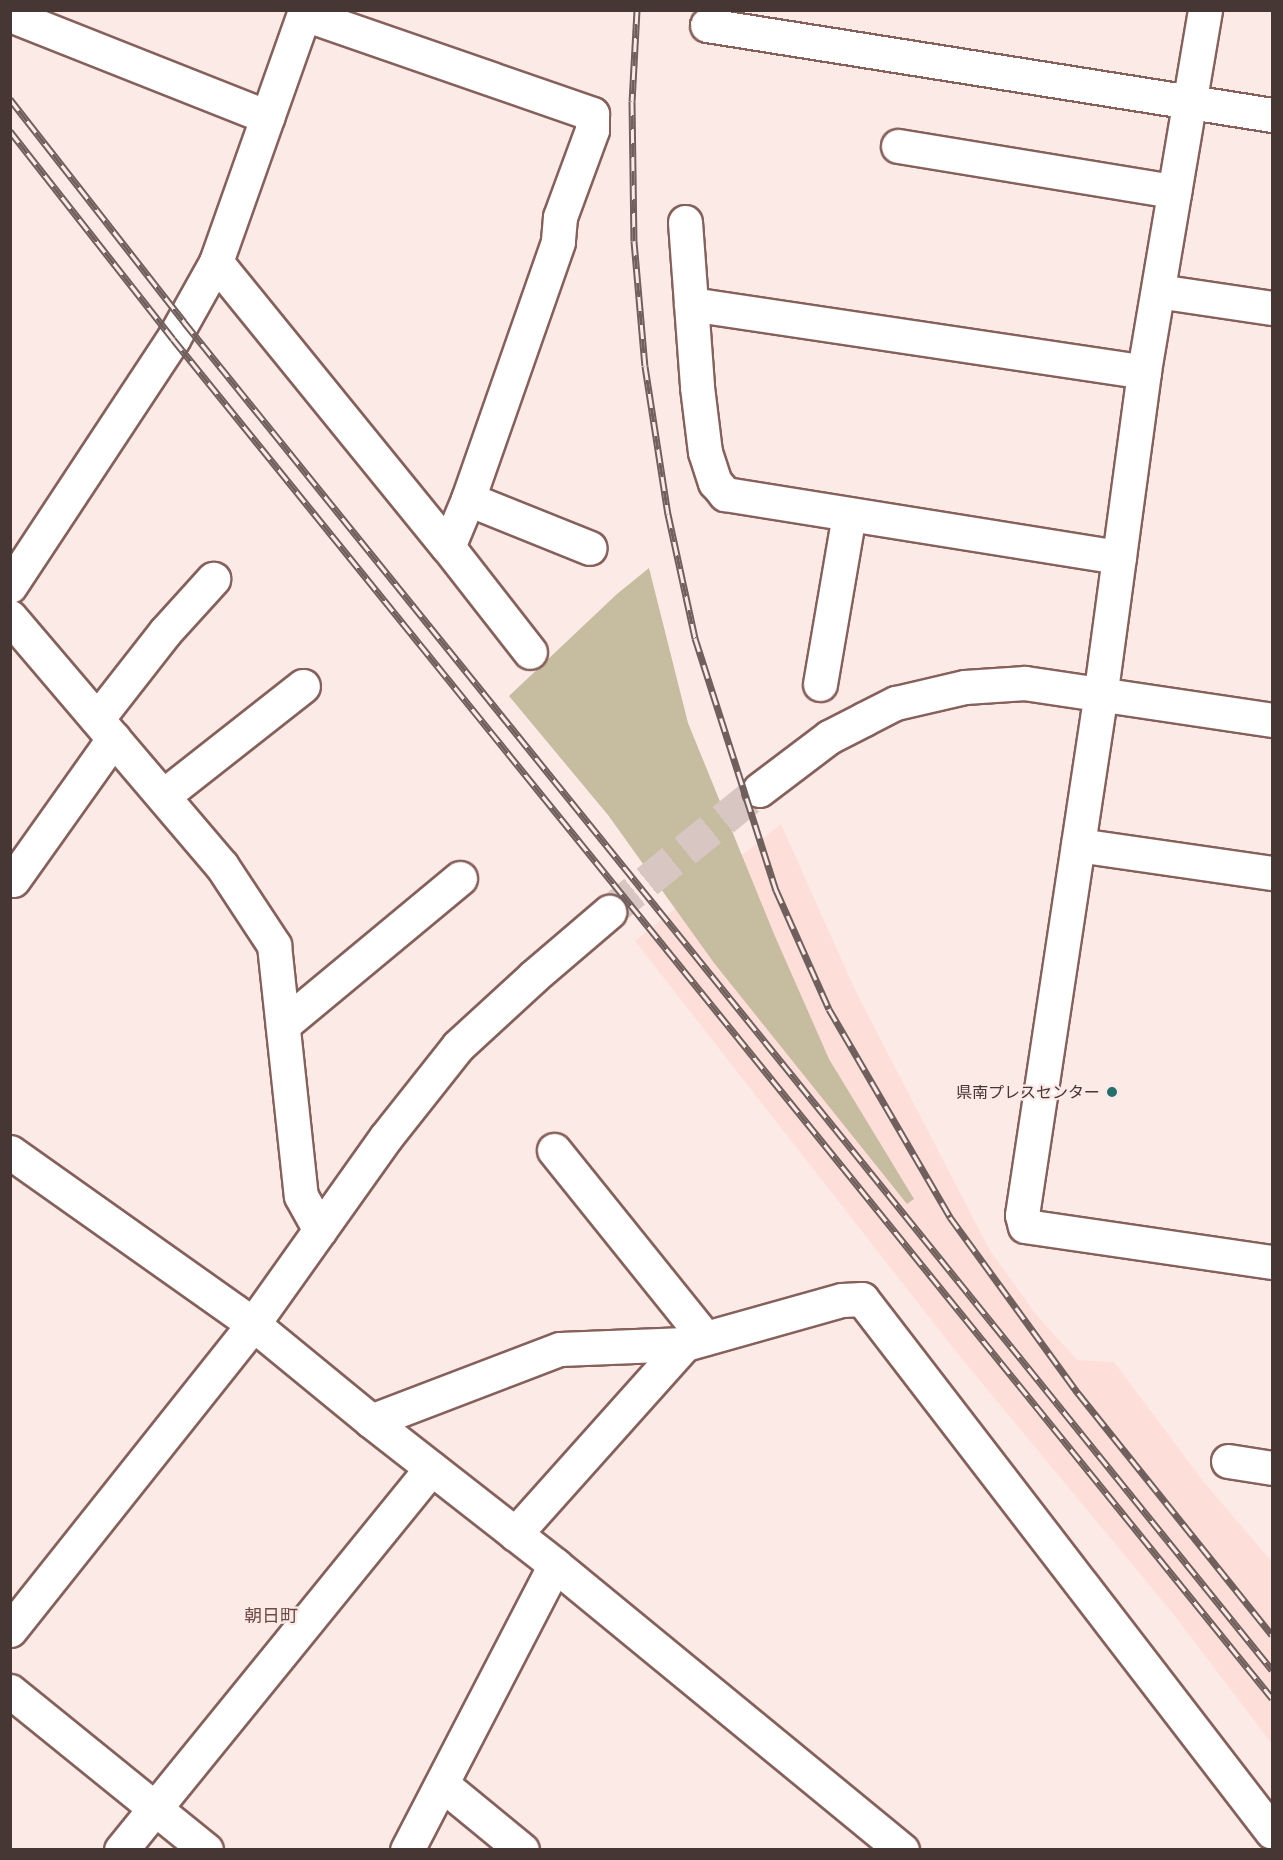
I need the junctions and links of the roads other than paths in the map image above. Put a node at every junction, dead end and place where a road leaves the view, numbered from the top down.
1 (1205, 10) edge
2 (305, 12) edge
3 (14, 15) edge
4 (707, 25) dead end
5 (1191, 102) junction
6 (1272, 115) edge
7 (267, 117) junction
8 (898, 146) dead end
9 (1174, 191) junction
10 (685, 222) dead end
11 (216, 262) junction
12 (1158, 291) junction
13 (691, 304) junction
14 (1272, 308) edge
15 (1144, 372) junction
16 (468, 499) junction
17 (849, 514) junction
18 (448, 547) junction
19 (590, 548) dead end
20 (1119, 557) junction
21 (213, 579) dead end
22 (10, 586) edge
23 (10, 617) edge
24 (530, 652) dead end
25 (820, 684) dead end
26 (303, 686) dead end
27 (1101, 692) junction
28 (1272, 720) edge
29 (106, 728) junction
30 (759, 790) tunnel mouth
31 (163, 796) junction
32 (1078, 845) junction
33 (1272, 873) edge
34 (460, 878) dead end
35 (13, 880) dead end
36 (609, 912) tunnel mouth
37 (282, 1025) junction
38 (554, 1150) dead end
39 (10, 1152) edge
40 (320, 1230) junction
41 (1272, 1262) edge
42 (253, 1324) junction
43 (695, 1341) junction
44 (371, 1421) junction
45 (1228, 1461) dead end
46 (431, 1468) junction
47 (1272, 1468) edge
48 (515, 1534) junction
49 (555, 1565) junction
50 (10, 1630) edge
51 (10, 1691) edge
52 (443, 1785) junction
53 (155, 1808) junction
54 (1272, 1832) edge
55 (121, 1850) edge
56 (206, 1850) edge
57 (407, 1850) edge
58 (522, 1850) edge
59 (902, 1850) edge

1 - 5 street
2 - 7 street
2 - 16 street
3 - 7 street
4 - 5 street
5 - 6 street
5 - 9 street
7 - 11 street
8 - 9 street
9 - 12 street
10 - 13 street
11 - 18 street
11 - 22 street
12 - 14 street
12 - 15 street
13 - 15 street
13 - 17 street
15 - 20 street
16 - 18 street
16 - 19 street
17 - 20 street
17 - 25 street
18 - 24 street
20 - 27 street
21 - 29 street
23 - 29 street
26 - 31 street
27 - 28 street
27 - 30 street
27 - 32 street
29 - 31 street
29 - 35 street
31 - 37 street
32 - 33 street
32 - 41 street
34 - 37 street
36 - 40 street
37 - 40 street
38 - 43 street
39 - 42 street
40 - 42 street
42 - 44 street
42 - 50 street
43 - 44 street
43 - 48 street
43 - 54 street
44 - 46 street
45 - 47 street
46 - 48 street
46 - 53 street
48 - 49 street
49 - 52 street
49 - 59 street
51 - 53 street
52 - 57 street
52 - 58 street
53 - 55 street
53 - 56 street

